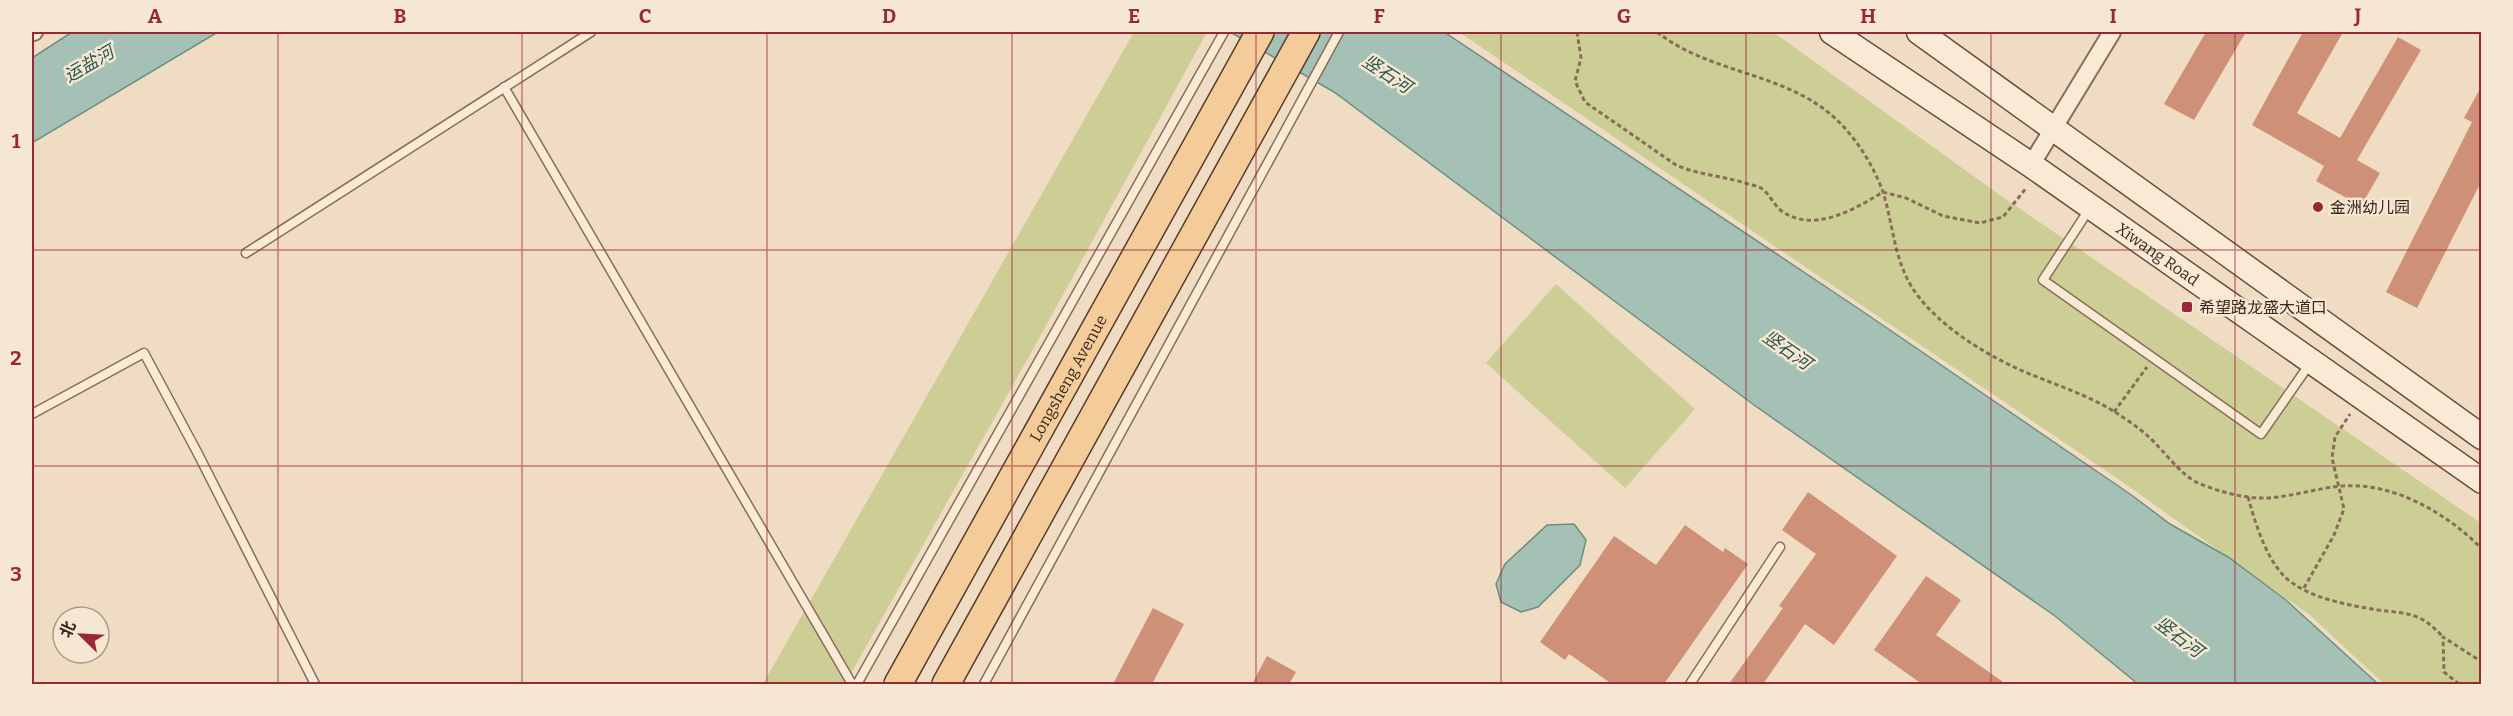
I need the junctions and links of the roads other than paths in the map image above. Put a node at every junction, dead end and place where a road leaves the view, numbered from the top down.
1 (591, 32) edge
2 (1260, 32) edge
3 (1306, 32) edge
4 (1339, 32) edge
5 (1832, 32) edge
6 (1919, 32) edge
7 (2112, 32) edge
8 (1222, 35) edge
9 (504, 87) junction
10 (2055, 129) junction
11 (2035, 169) junction
12 (2090, 208) junction
13 (246, 253) dead end
14 (2311, 362) junction
15 (32, 414) edge
16 (2481, 437) edge
17 (2481, 481) edge
18 (1780, 547) dead end
19 (315, 684) edge
20 (852, 684) edge
21 (857, 684) edge
22 (898, 684) edge
23 (946, 684) edge
24 (984, 684) edge
25 (1690, 684) edge

1 - 9 lane
2 - 22 main road, Longsheng Avenue
3 - 23 main road
4 - 24 lane
5 - 11 main road, Xiwang Road
6 - 10 main road
7 - 10 street
8 - 21 lane
9 - 13 lane
9 - 20 lane
10 - 11 street
10 - 16 main road
11 - 12 main road, Xiwang Road
12 - 14 main road, Xiwang Road
12 - 14 lane
14 - 17 main road, Xiwang Road
15 - 19 lane
18 - 25 lane

